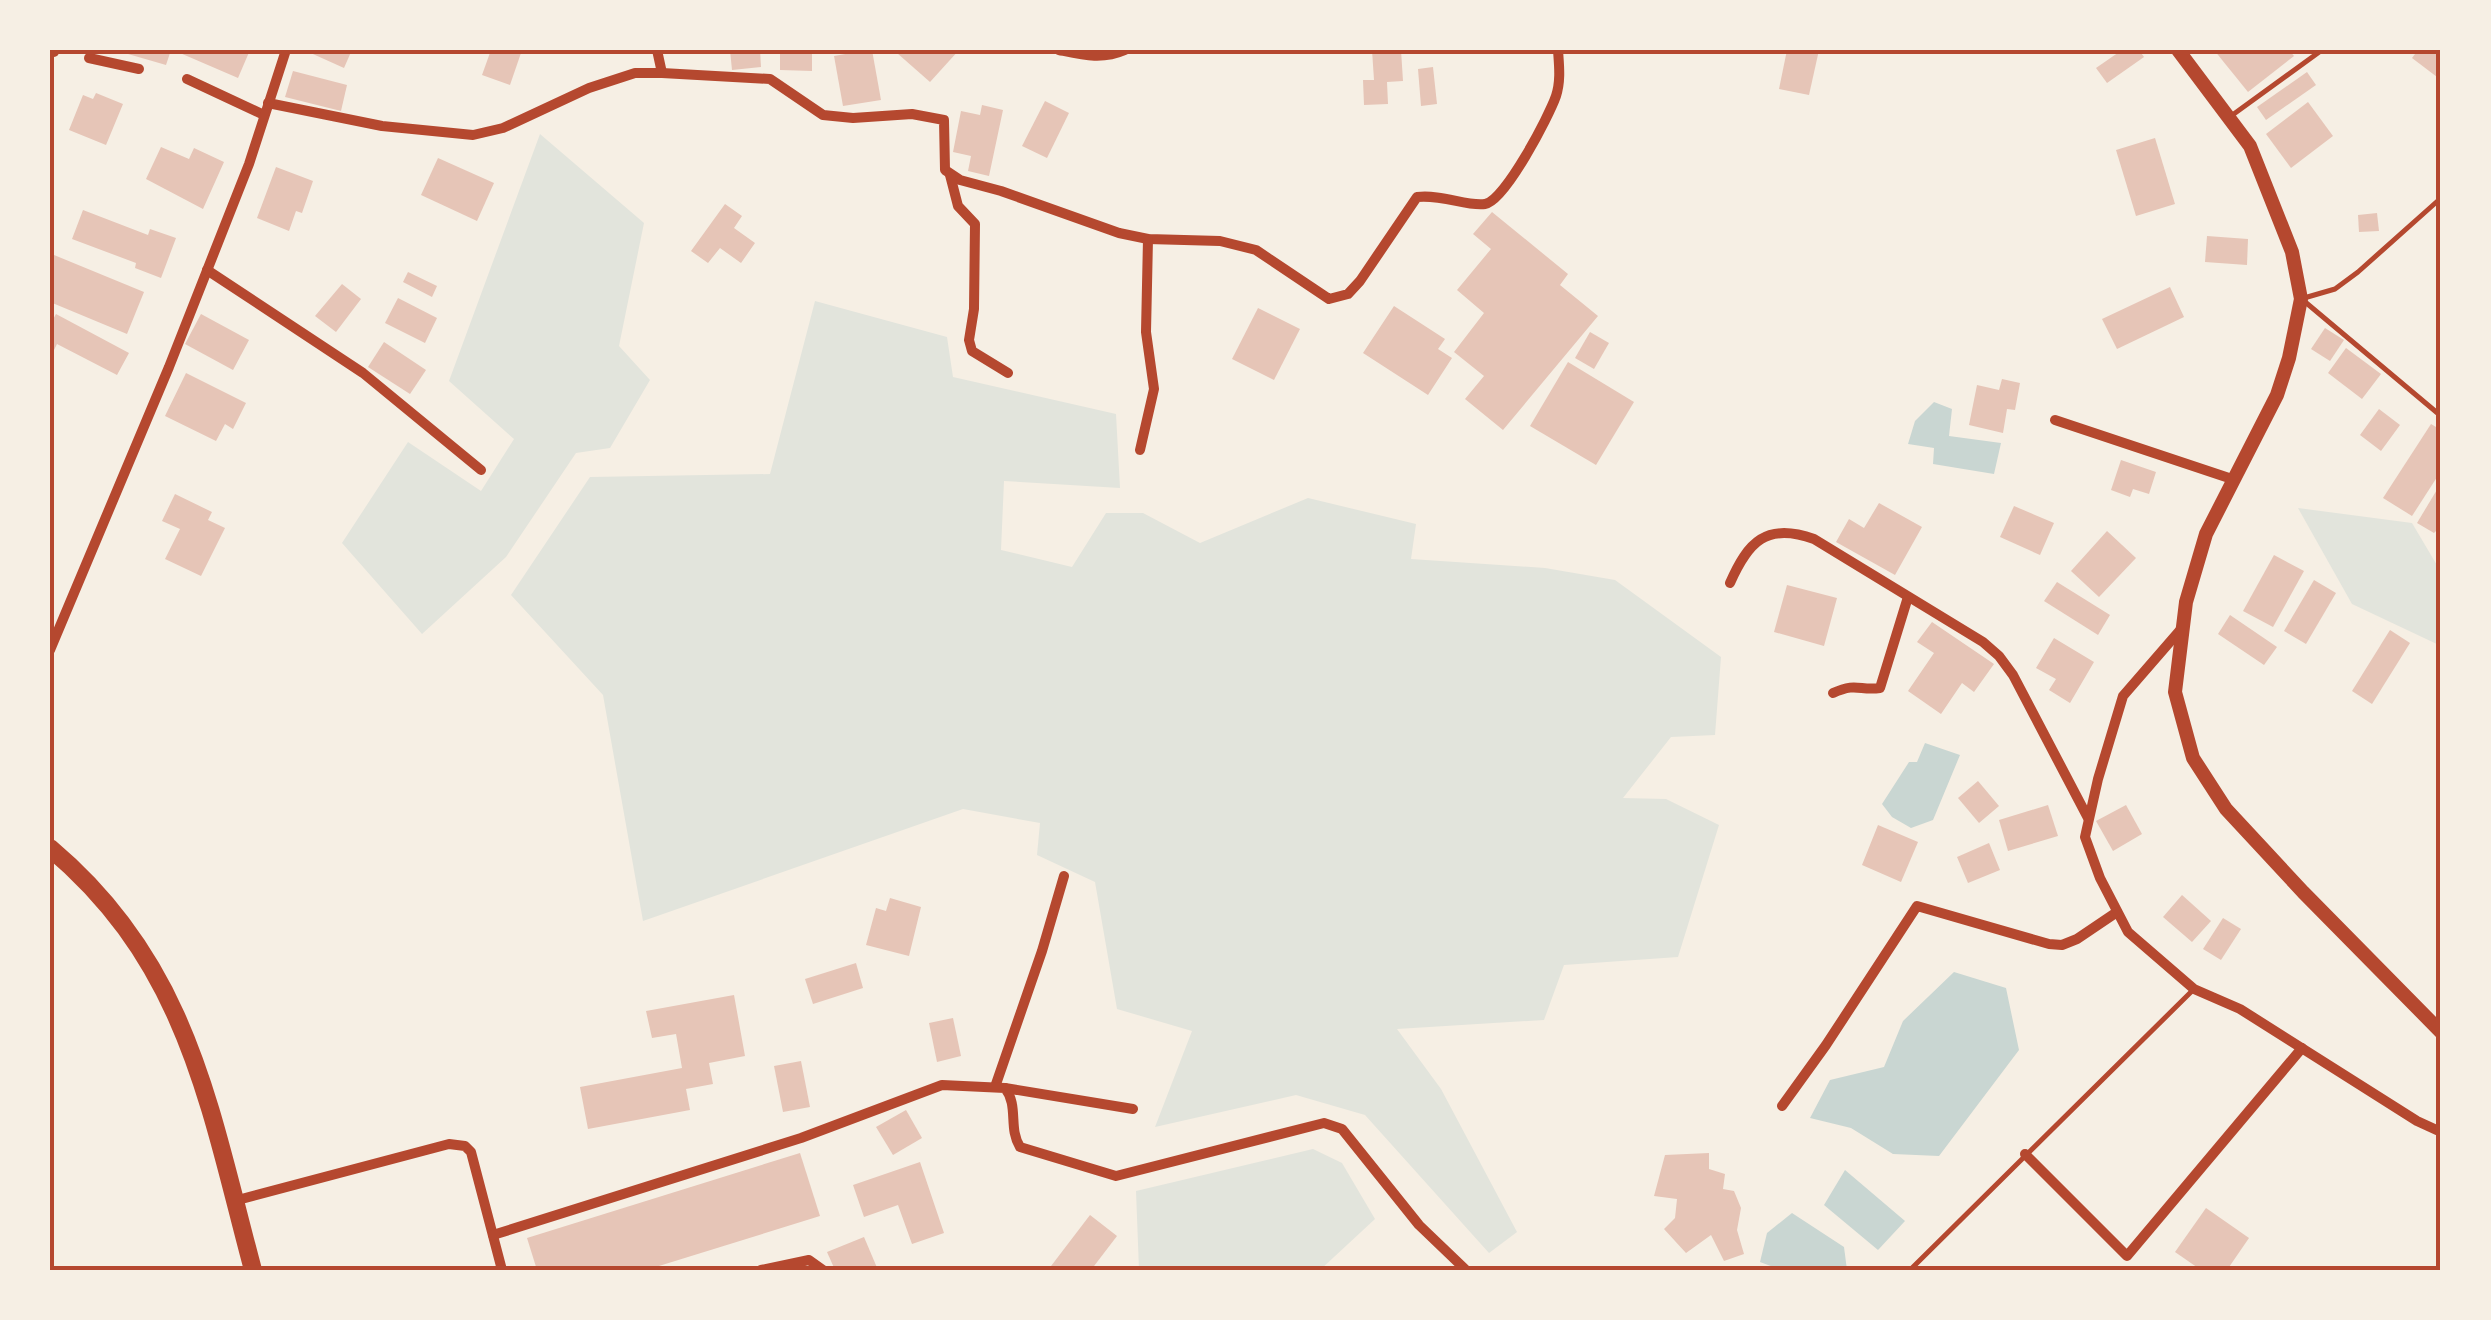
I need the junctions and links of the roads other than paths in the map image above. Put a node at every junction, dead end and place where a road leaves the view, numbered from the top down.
1 (286, 50) edge
2 (657, 50) edge
3 (1059, 50) edge
4 (1125, 50) edge
5 (1558, 50) edge
6 (2178, 50) edge
7 (2322, 50) edge
8 (89, 58) dead end
9 (140, 68) dead end
10 (662, 74) junction
11 (188, 79) dead end
12 (266, 109) junction
13 (2229, 117) junction
14 (950, 175) junction
15 (2441, 198) edge
16 (1148, 239) junction
17 (207, 270) junction
18 (2301, 299) junction
19 (1008, 373) dead end
20 (2441, 416) edge
21 (2054, 420) dead end
22 (1140, 450) dead end
23 (482, 470) dead end
24 (2236, 478) junction
25 (1730, 583) dead end
26 (1908, 597) junction
27 (2182, 628) junction
28 (50, 650) edge
29 (1833, 693) dead end
30 (2088, 819) junction
31 (50, 848) edge
32 (1064, 876) dead end
33 (2117, 912) junction
34 (2194, 989) junction
35 (2441, 1032) edge
36 (2302, 1048) junction
37 (1006, 1088) junction
38 (1782, 1106) dead end
39 (1133, 1110) dead end
40 (2441, 1132) edge
41 (2025, 1154) junction
42 (234, 1200) junction
43 (493, 1235) junction
44 (253, 1270) edge
45 (502, 1270) edge
46 (761, 1270) edge
47 (823, 1270) edge
48 (1466, 1270) edge
49 (1910, 1270) edge

1 - 12 street
2 - 10 street
3 - 4 street
5 - 16 street
6 - 13 street
7 - 13 lane
8 - 9 street
10 - 12 street
10 - 14 street
11 - 12 street
12 - 17 street
13 - 18 street
14 - 16 street
14 - 19 street
15 - 18 lane
16 - 22 street
17 - 23 street
17 - 28 street
18 - 20 lane
18 - 24 street
21 - 24 street
24 - 27 street
25 - 26 street
26 - 29 street
26 - 30 street
27 - 30 street
27 - 35 street
30 - 33 street
31 - 42 highway
32 - 37 street
33 - 34 street
33 - 38 street
34 - 36 street
34 - 41 lane
36 - 40 street
36 - 41 street
37 - 39 street
37 - 43 street
37 - 48 street
41 - 49 lane
42 - 43 street
42 - 44 highway
43 - 45 street
46 - 47 street

